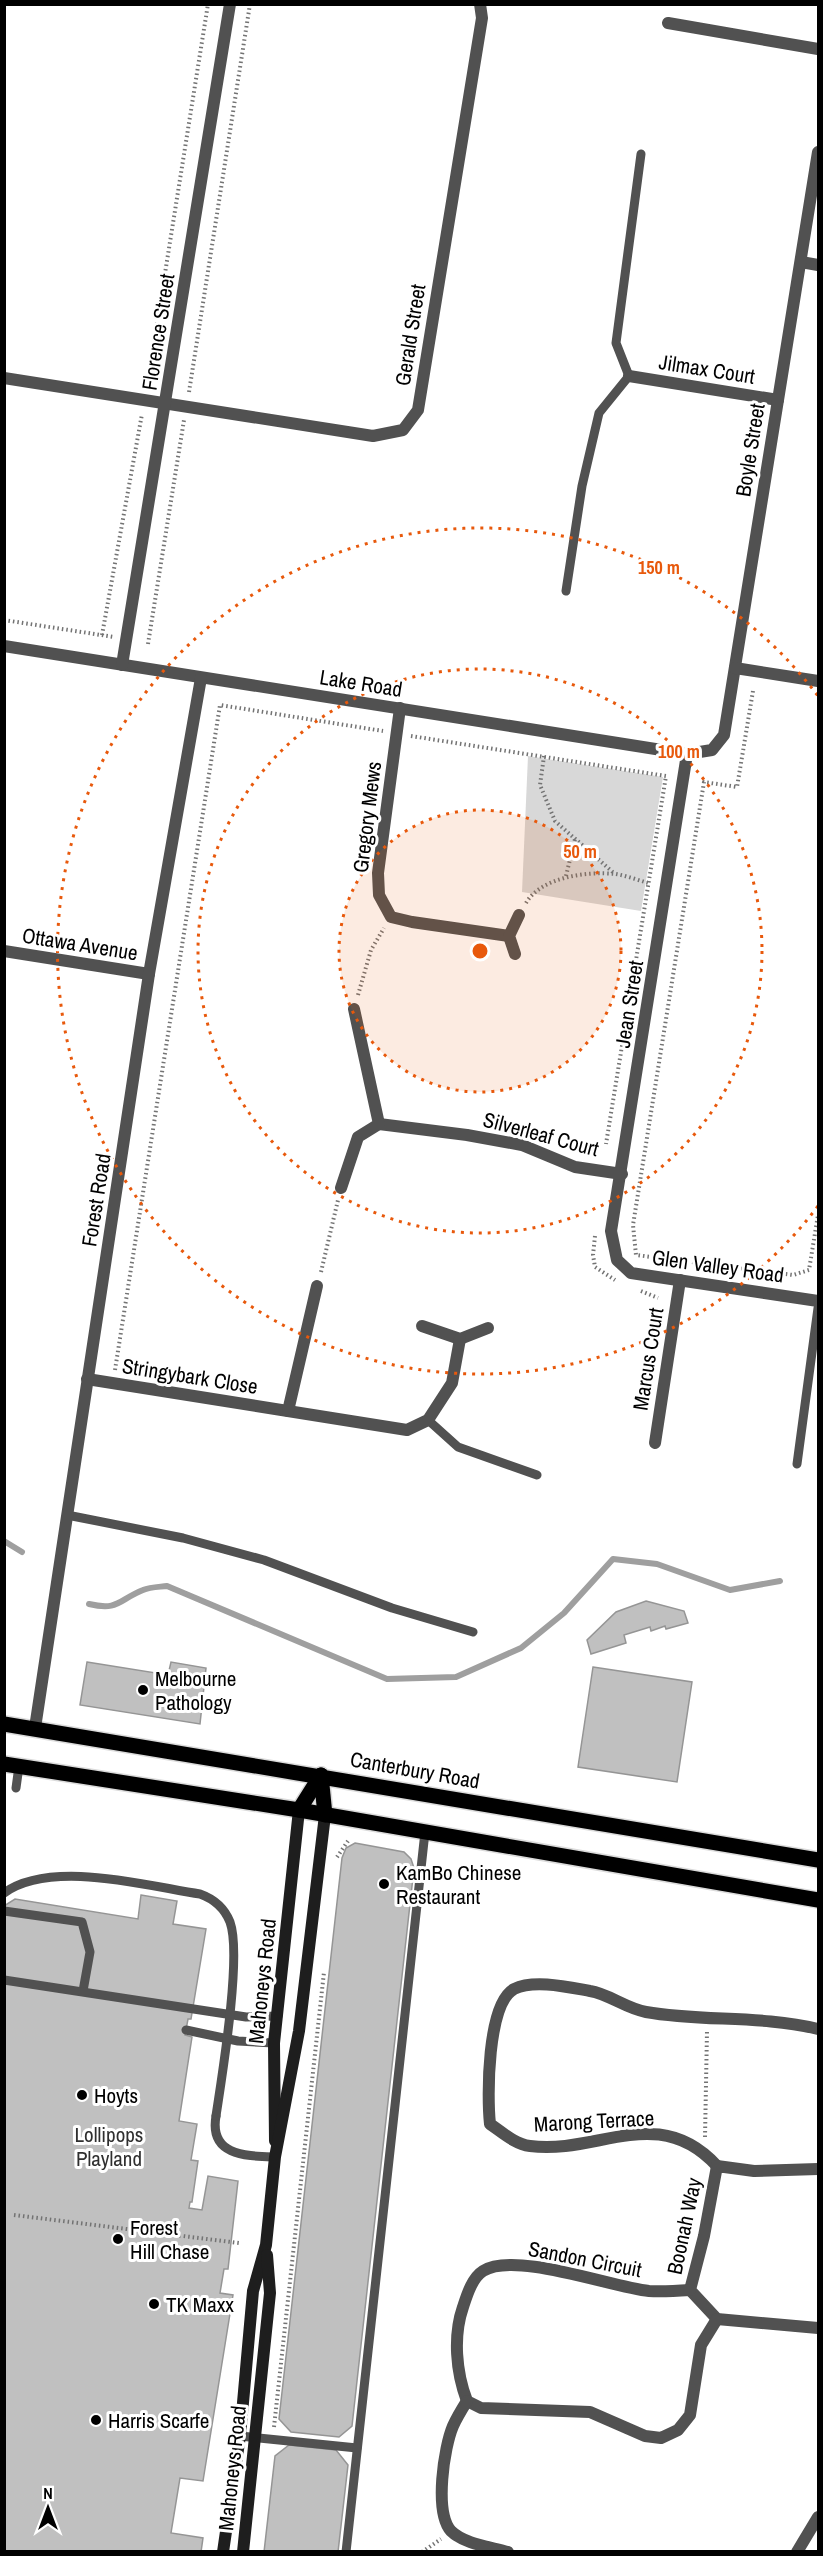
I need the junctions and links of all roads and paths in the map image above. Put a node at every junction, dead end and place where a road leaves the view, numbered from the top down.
1 (208, 4) edge
2 (230, 4) edge
3 (250, 4) edge
4 (480, 4) edge
5 (668, 23) dead end
6 (819, 49) edge
7 (819, 152) edge
8 (642, 154) dead end
9 (801, 262) junction
10 (819, 265) edge
11 (629, 376) junction
12 (4, 378) edge
13 (145, 400) junction
14 (778, 400) junction
15 (166, 403) junction
16 (186, 406) junction
17 (566, 591) dead end
18 (4, 620) edge
19 (102, 635) junction
20 (126, 639) junction
21 (148, 644) dead end
22 (4, 646) edge
23 (122, 664) junction
24 (735, 668) junction
25 (201, 678) junction
26 (819, 681) edge
27 (753, 692) dead end
28 (400, 708) junction
29 (397, 734) junction
30 (712, 750) joint
31 (687, 754) junction
32 (544, 756) junction
33 (575, 838) junction
34 (615, 874) junction
35 (566, 876) junction
36 (648, 883) junction
37 (519, 915) joint
38 (391, 917) junction
39 (509, 936) junction
40 (4, 951) edge
41 (514, 954) dead end
42 (149, 974) junction
43 (354, 1010) joint
44 (379, 1124) junction
45 (606, 1144) dead end
46 (622, 1174) junction
47 (341, 1188) joint
48 (819, 1215) edge
49 (617, 1260) joint
50 (680, 1280) junction
51 (317, 1286) joint
52 (819, 1301) edge
53 (819, 1308) edge
54 (422, 1326) dead end
55 (488, 1328) dead end
56 (460, 1339) junction
57 (114, 1370) dead end
58 (87, 1379) junction
59 (288, 1411) junction
60 (428, 1420) junction
61 (655, 1443) dead end
62 (797, 1464) dead end
63 (537, 1475) dead end
64 (67, 1515) junction
65 (473, 1632) dead end
66 (4, 1724) edge
67 (35, 1728) junction
68 (12, 1765) edge
69 (321, 1775) junction
70 (16, 1788) dead end
71 (299, 1810) junction
72 (325, 1815) junction
73 (425, 1832) junction
74 (348, 1841) dead end
75 (336, 1858) dead end
76 (819, 1860) edge
77 (4, 1893) edge
78 (819, 1900) edge
79 (4, 1911) edge
80 (324, 1965) dead end
81 (4, 1980) edge
82 (83, 1991) junction
83 (302, 2006) junction
84 (278, 2016) junction
85 (707, 2017) junction
86 (819, 2029) edge
87 (186, 2030) dead end
88 (299, 2031) junction
89 (274, 2043) junction
90 (702, 2150) junction
91 (275, 2157) junction
92 (717, 2166) junction
93 (819, 2169) edge
94 (14, 2215) dead end
95 (239, 2242) dead end
96 (266, 2245) junction
97 (690, 2290) junction
98 (717, 2319) junction
99 (819, 2328) edge
100 (466, 2401) junction
101 (240, 2436) junction
102 (255, 2438) junction
103 (272, 2439) junction
104 (357, 2448) junction
105 (819, 2517) edge
106 (452, 2532) junction
107 (223, 2552) edge
108 (243, 2552) edge
109 (346, 2552) edge
110 (422, 2552) edge
111 (508, 2552) edge
112 (797, 2552) edge

1 - 13 path
2 - 15 street, Florence Street
3 - 16 path
4 - 16 street, Gerald Street
5 - 6 street
7 - 9 street, Boyle Street
8 - 11 lane
9 - 10 street
9 - 14 street, Boyle Street
11 - 14 street, Jilmax Court
11 - 17 lane
12 - 13 street, Gerald Street
13 - 15 street, Gerald Street
13 - 19 path
14 - 24 street, Boyle Street
15 - 16 street, Gerald Street
15 - 20 street, Florence Street
16 - 21 path
18 - 19 path
19 - 20 path
20 - 23 street, Florence Street
22 - 23 street, Lake Road
23 - 25 street, Lake Road
24 - 26 street
24 - 30 street, Boyle Street
25 - 28 street, Lake Road
25 - 42 street, Forest Road
27 - 48 path
28 - 29 street, Gregory Mews
28 - 31 street, Lake Road
29 - 32 path
29 - 38 street, Gregory Mews
29 - 57 path
30 - 31 street, Lake Road
31 - 46 street, Jean Street
32 - 33 path
32 - 36 path
33 - 34 path
33 - 35 path
34 - 35 path
34 - 36 path
35 - 37 path
36 - 45 path
37 - 39 street
38 - 39 street
38 - 43 path
39 - 41 street
40 - 42 street, Ottawa Avenue
42 - 58 street, Forest Road
43 - 44 street
44 - 46 street, Silverleaf Court
44 - 47 street
46 - 49 street, Jean Street
47 - 51 path
49 - 50 street, Glen Valley Road
50 - 52 street, Glen Valley Road
50 - 61 street, Marcus Court
51 - 59 street
53 - 62 lane
54 - 56 street
55 - 56 street
56 - 60 street
58 - 59 street, Stringybark Close
58 - 64 street, Forest Road
59 - 60 street, Stringybark Close
60 - 63 lane
64 - 65 lane
64 - 67 street, Forest Road
66 - 67 main road, Canterbury Road
67 - 69 main road, Canterbury Road
68 - 70 lane
68 - 71 main road
69 - 71 main road
69 - 72 main road
69 - 76 main road, Canterbury Road
71 - 72 main road
71 - 84 main road, Mahoneys Road
72 - 73 main road
72 - 83 main road, Mahoneys Road
73 - 78 main road
73 - 104 lane
74 - 75 path
77 - 91 lane, bridge
79 - 82 lane
80 - 103 path
81 - 82 lane
82 - 84 lane
83 - 84 main road
83 - 88 main road, Mahoneys Road
84 - 89 main road, Mahoneys Road
85 - 86 street, Marong Terrace
85 - 90 path
85 - 90 street, Marong Terrace
87 - 89 lane
88 - 89 main road
88 - 91 main road, Mahoneys Road
89 - 91 main road, Mahoneys Road
90 - 92 street, Marong Terrace
91 - 96 main road, Mahoneys Road
92 - 93 street, Boonah Way
92 - 97 street, Boonah Way
94 - 95 path
96 - 101 main road, Mahoneys Road
96 - 102 main road, Mahoneys Road
97 - 98 street, Boonah Way
97 - 100 street, Sandon Circuit
98 - 99 street
98 - 100 street
100 - 106 street
101 - 102 lane
101 - 107 main road, Mahoneys Road
102 - 103 lane
102 - 108 main road, Mahoneys Road
103 - 104 lane
104 - 109 lane
105 - 112 street
106 - 110 path
106 - 111 street

